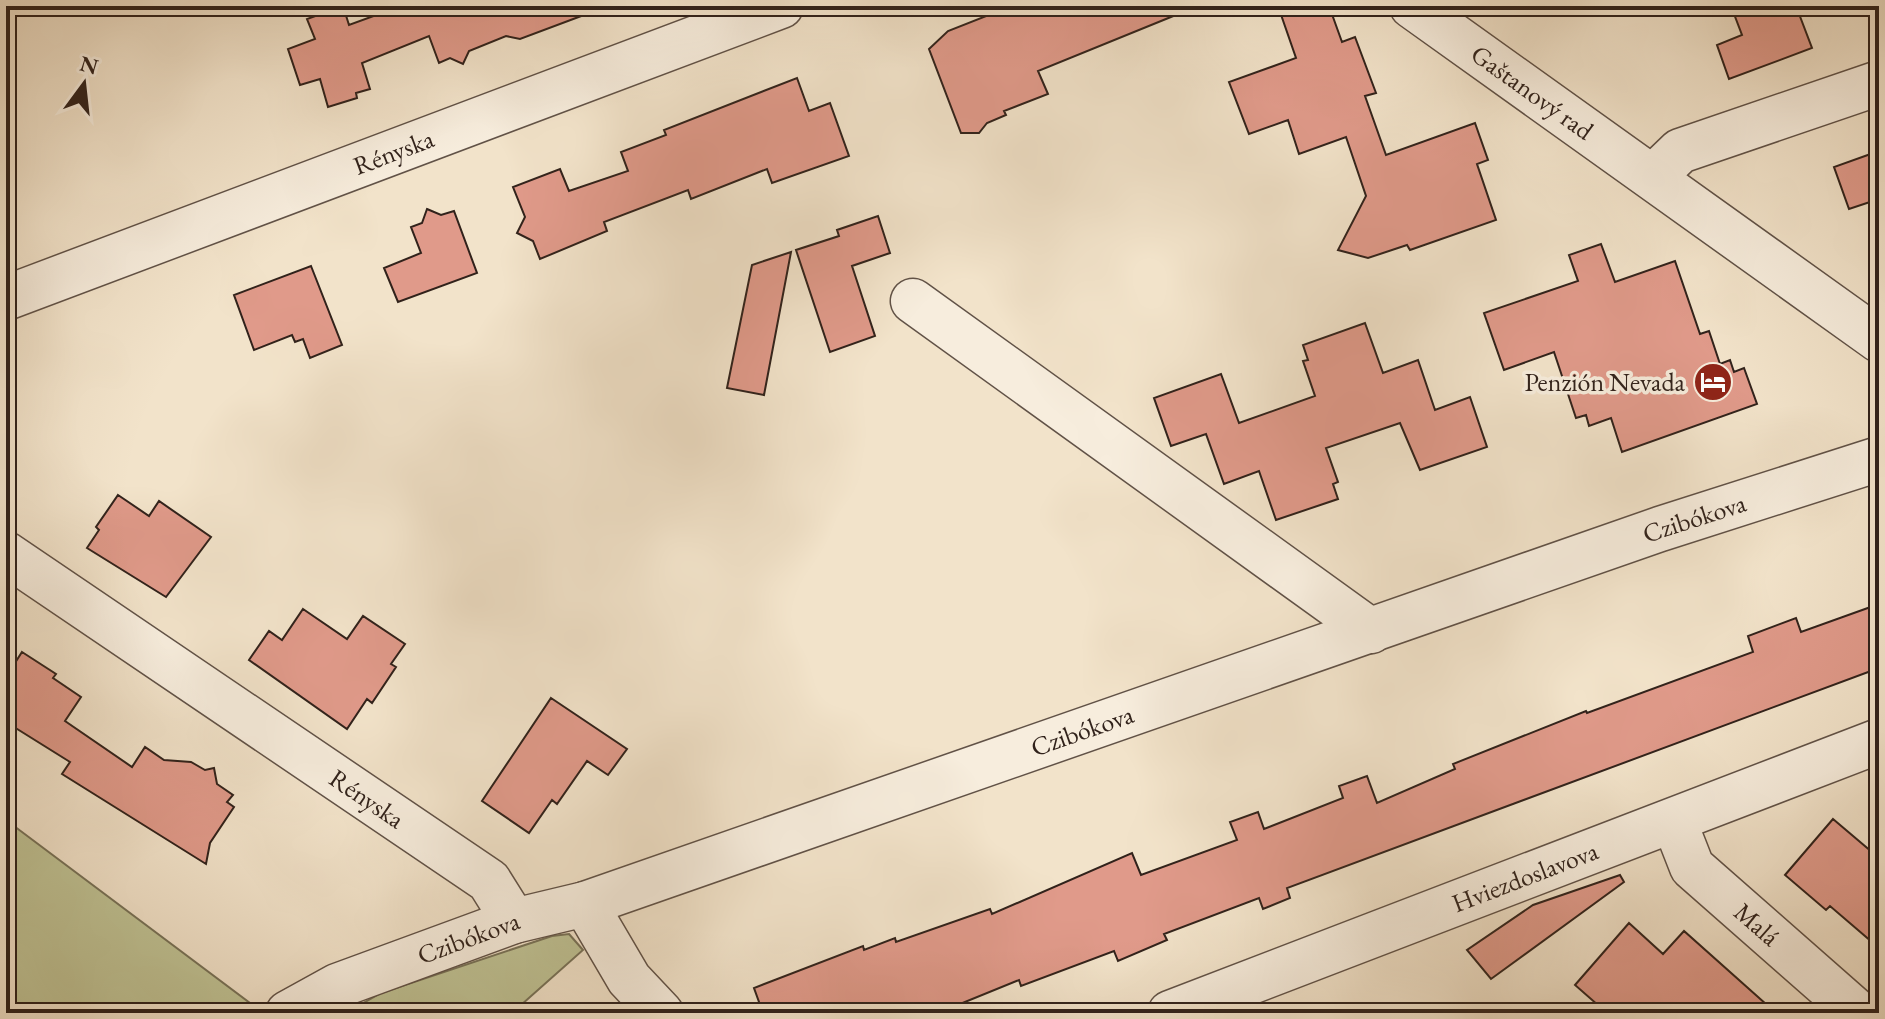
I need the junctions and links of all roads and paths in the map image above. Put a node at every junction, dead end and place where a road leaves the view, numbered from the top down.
1 (781, 6) edge
2 (1412, 6) edge
3 (1879, 83) edge
4 (1653, 177) junction
5 (6, 298) edge
6 (913, 301) dead end
7 (1879, 340) edge
8 (1879, 459) edge
9 (6, 554) edge
10 (1371, 631) junction
11 (1879, 741) edge
12 (1674, 821) junction
13 (585, 904) junction
14 (514, 921) junction
15 (1232, 1002) edge
16 (288, 1013) edge
17 (661, 1013) edge
18 (1170, 1013) edge
19 (1858, 1013) edge

1 - 5 street, Rényska
2 - 4 street, Gaštanový rad
3 - 4 street
4 - 7 street, Gaštanový rad
6 - 10 street
8 - 10 street, Czibókova
9 - 14 street, Rényska
10 - 13 street, Czibókova
11 - 12 street, Hviezdoslavova
12 - 15 street, Hviezdoslavova
12 - 19 street, Malá
13 - 14 street, Czibókova
13 - 17 street
14 - 16 street, Czibókova
15 - 18 street, Hviezdoslavova

